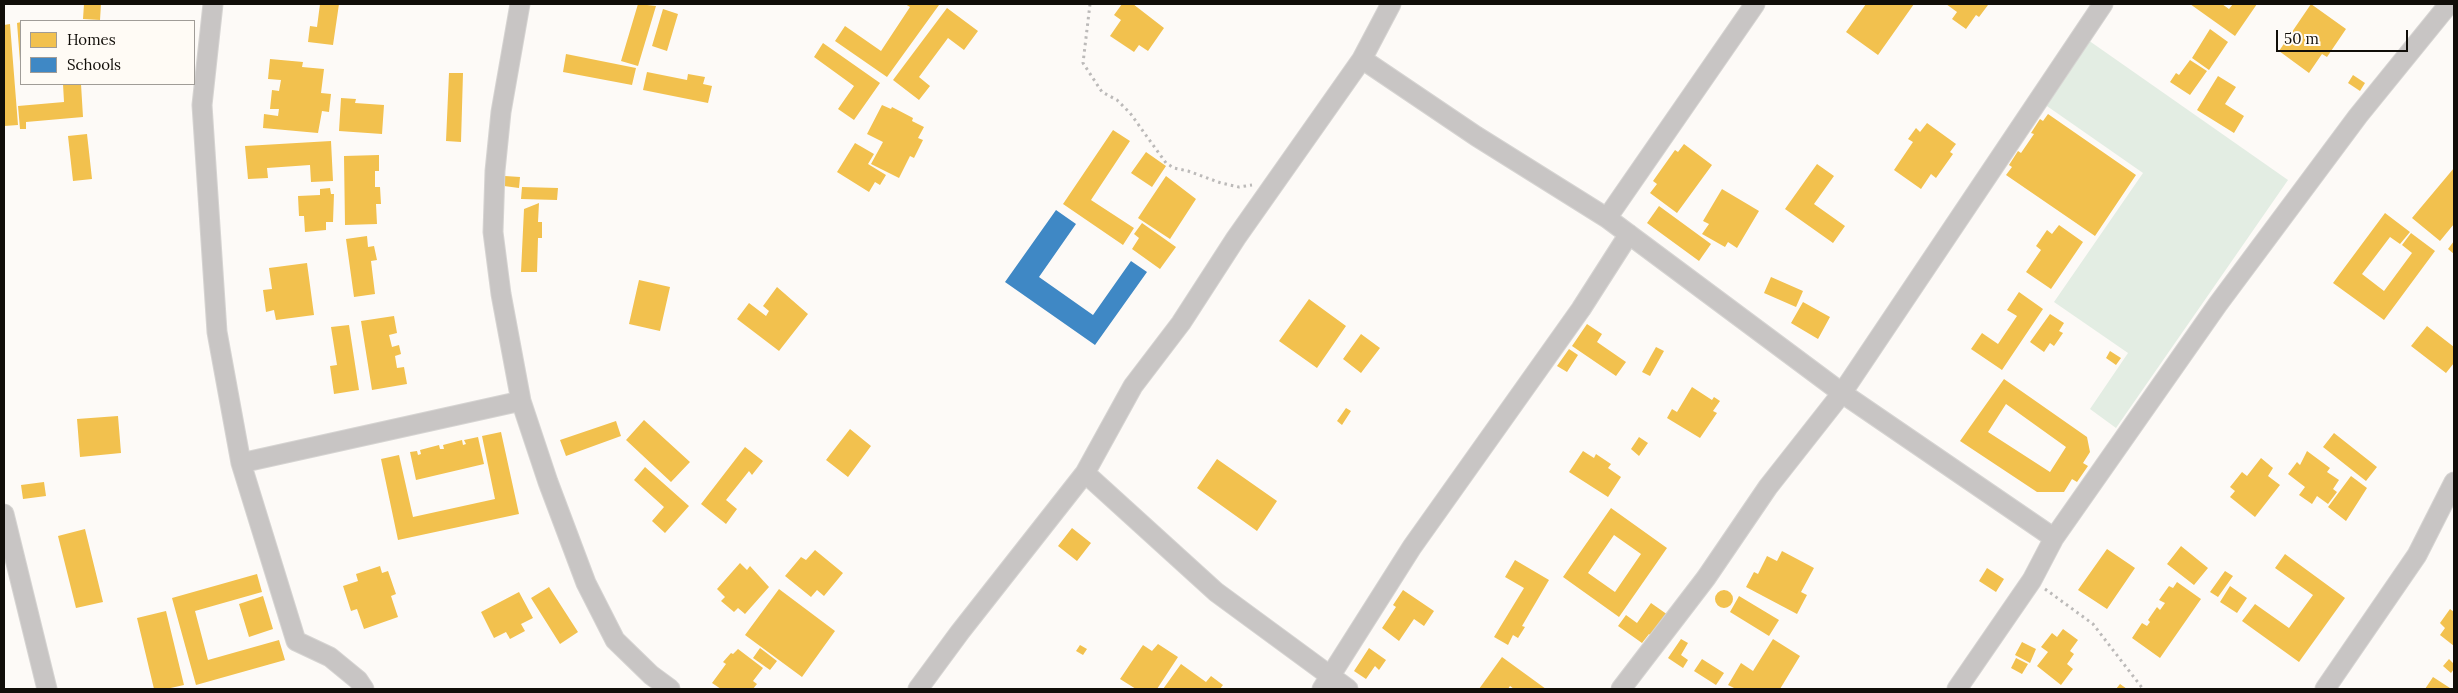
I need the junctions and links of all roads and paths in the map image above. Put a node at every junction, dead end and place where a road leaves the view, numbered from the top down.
1 (213, 4) edge
2 (520, 4) edge
3 (1090, 4) edge
4 (1391, 4) edge
5 (1755, 4) edge
6 (2104, 4) edge
7 (2450, 4) edge
8 (1362, 59) junction
9 (1275, 183) junction
10 (1607, 218) junction
11 (1629, 234) junction
12 (1842, 393) junction
13 (520, 400) junction
14 (241, 463) junction
15 (1085, 473) junction
16 (2454, 482) edge
17 (4, 514) edge
18 (2054, 538) junction
19 (2032, 580) junction
20 (1325, 683) edge
21 (47, 689) edge
22 (364, 689) edge
23 (670, 689) edge
24 (918, 689) edge
25 (1348, 689) edge
26 (1621, 689) edge
27 (1957, 689) edge
28 (2142, 689) edge
29 (2325, 689) edge

1 - 14 street
2 - 13 street
3 - 9 path
4 - 8 street
5 - 10 street
6 - 12 street
7 - 18 street
8 - 9 street
8 - 10 street
9 - 15 street
10 - 11 street
11 - 12 street
11 - 20 street
12 - 18 street
12 - 26 street
13 - 14 street
13 - 23 street
14 - 22 street
15 - 20 street
15 - 24 street
16 - 29 street
17 - 21 street
18 - 19 street
19 - 27 street
19 - 28 path
20 - 25 street

